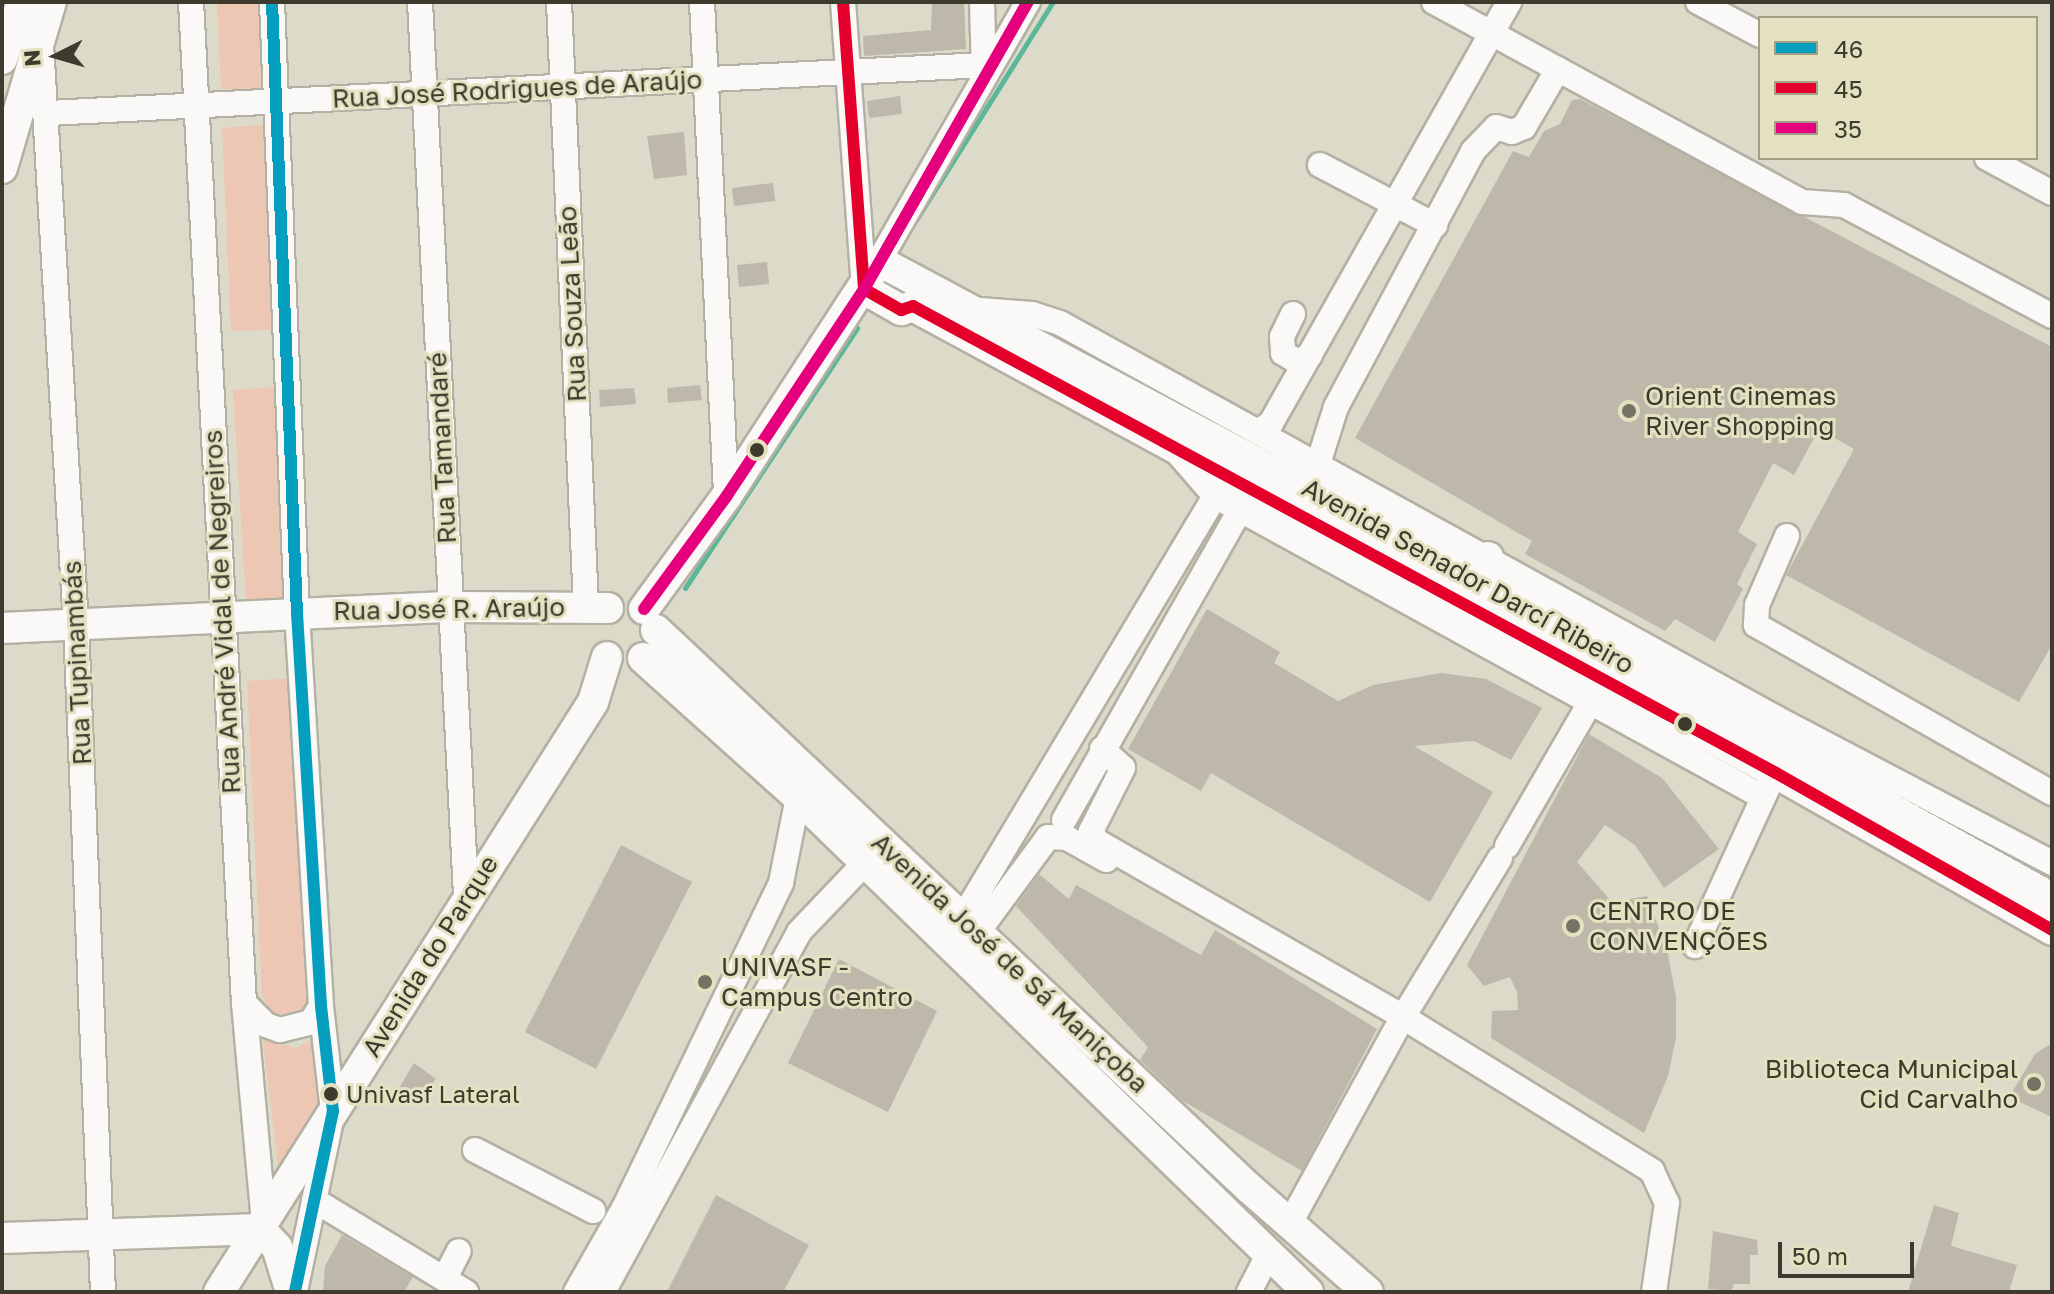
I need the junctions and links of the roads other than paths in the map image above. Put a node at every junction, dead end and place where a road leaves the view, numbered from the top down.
1 (22, 2) edge
2 (51, 2) edge
3 (191, 2) edge
4 (272, 2) edge
5 (420, 2) edge
6 (559, 2) edge
7 (702, 2) edge
8 (843, 2) edge
9 (982, 2) edge
10 (1028, 2) edge
11 (1434, 2) edge
12 (1509, 2) edge
13 (1698, 2) edge
14 (1492, 33) junction
15 (1758, 34) edge
16 (40, 35) junction
17 (2, 59) edge
18 (984, 69) junction
19 (1558, 69) junction
20 (846, 73) junction
21 (706, 79) junction
22 (562, 89) junction
23 (423, 95) junction
24 (275, 102) junction
25 (196, 107) junction
26 (49, 113) junction
27 (1991, 160) edge
28 (1320, 165) dead end
29 (2, 168) edge
30 (2052, 193) edge
31 (1395, 204) junction
32 (1435, 225) junction
33 (879, 261) junction
34 (864, 289) junction
35 (913, 299) junction
36 (980, 310) junction
37 (1293, 314) dead end
38 (2052, 316) edge
39 (840, 325) junction
40 (1310, 355) junction
41 (1258, 432) junction
42 (1173, 448) junction
43 (1318, 464) junction
44 (1215, 496) junction
45 (726, 497) junction
46 (1241, 508) junction
47 (1787, 536) dead end
48 (1488, 557) junction
49 (1494, 589) junction
50 (451, 607) junction
51 (597, 607) junction
52 (297, 613) junction
53 (222, 617) junction
54 (650, 619) junction
55 (76, 624) junction
56 (2, 628) edge
57 (607, 657) junction
58 (643, 658) junction
59 (1597, 690) junction
60 (1102, 749) junction
61 (1776, 774) junction
62 (2052, 793) edge
63 (798, 797) junction
64 (1064, 820) dead end
65 (866, 862) junction
66 (2052, 863) edge
67 (1131, 875) dead end
68 (466, 895) junction
69 (2052, 898) edge
70 (970, 926) junction
71 (2052, 930) edge
72 (1695, 946) dead end
73 (244, 1003) junction
74 (321, 1006) junction
75 (1403, 1017) junction
76 (333, 1111) junction
77 (475, 1150) dead end
78 (314, 1200) junction
79 (593, 1211) dead end
80 (1290, 1223) junction
81 (262, 1225) junction
82 (100, 1234) junction
83 (2, 1238) edge
84 (459, 1251) dead end
85 (1269, 1253) junction
86 (445, 1278) junction
87 (1354, 1287) edge
88 (103, 1292) edge
89 (219, 1292) edge
90 (293, 1292) edge
91 (466, 1292) edge
92 (576, 1292) edge
93 (603, 1292) edge
94 (1249, 1292) edge
95 (1308, 1292) edge
96 (1654, 1292) edge

1 - 17 main road
2 - 16 main road
3 - 25 street, Rua André Vidal de Negreiros
4 - 24 street
5 - 23 street, Rua Tamandaré
6 - 22 street, Rua Souza Leão
7 - 21 street
8 - 20 street
9 - 18 street
10 - 18 street
11 - 14 street
12 - 14 street
13 - 15 street
14 - 19 street
14 - 31 street
16 - 26 street, Rua Tupinambás
16 - 29 main road
18 - 20 street, Rua José Rodrigues de Araújo
18 - 33 street
19 - 32 street
19 - 38 street
20 - 21 street, Rua José Rodrigues de Araújo
20 - 34 street
21 - 22 street, Rua José Rodrigues de Araújo
21 - 45 street
22 - 23 street, Rua José Rodrigues de Araújo
22 - 51 street, Rua Souza Leão
23 - 24 street, Rua José Rodrigues de Araújo
23 - 50 street, Rua Tamandaré
24 - 25 street, Rua José Rodrigues de Araújo
24 - 52 street
25 - 26 street, Rua José Rodrigues de Araújo
25 - 53 street, Rua André Vidal de Negreiros
26 - 55 street, Rua Tupinambás
27 - 30 street
28 - 31 street
31 - 32 street
31 - 40 street
32 - 43 street
33 - 34 main road
33 - 35 main road, Avenida Senador Darcí Ribeiro
34 - 35 main road
34 - 39 main road
35 - 36 main road, Avenida Senador Darcí Ribeiro
35 - 39 main road
35 - 42 main road
36 - 41 street
36 - 49 main road, Avenida Senador Darcí Ribeiro
37 - 40 street
39 - 45 main road
40 - 41 street
41 - 43 street
42 - 44 street
42 - 59 main road
43 - 48 street
44 - 46 street
44 - 70 street
45 - 54 main road
46 - 59 street
46 - 60 street
47 - 62 street
48 - 49 main road
48 - 66 street
49 - 61 main road, Avenida Senador Darcí Ribeiro
50 - 51 main road, Rua José R. Araújo
50 - 52 main road, Rua José R. Araújo
50 - 68 street, Rua Tamandaré
51 - 54 main road
51 - 57 main road
52 - 53 main road, Rua José R. Araújo
52 - 74 street
53 - 55 main road, Rua José R. Araújo
53 - 73 street, Rua André Vidal de Negreiros
54 - 58 main road
54 - 70 main road, Avenida José de Sá Maniçoba
55 - 56 main road, Rua José R. Araújo
55 - 82 street, Rua Tupinambás
57 - 58 main road
57 - 68 main road, Avenida do Parque
58 - 63 main road, Avenida José de Sá Maniçoba
59 - 61 main road
59 - 75 street
60 - 64 street
60 - 75 street
61 - 69 main road, Avenida Senador Darcí Ribeiro
61 - 71 main road
61 - 72 street
63 - 65 main road, Avenida José de Sá Maniçoba
63 - 92 street
65 - 85 main road, Avenida José de Sá Maniçoba
65 - 93 street
67 - 70 street
68 - 76 main road, Avenida do Parque
70 - 80 main road, Avenida José de Sá Maniçoba
73 - 74 street
73 - 81 street, Rua André Vidal de Negreiros
74 - 76 street
75 - 80 street
75 - 96 street
76 - 78 street
76 - 81 main road, Avenida do Parque
77 - 79 street
78 - 86 street
78 - 90 street
80 - 85 main road
80 - 87 main road, Avenida José de Sá Maniçoba
81 - 82 main road
81 - 89 main road, Avenida do Parque
81 - 90 main road
82 - 83 main road
82 - 88 street, Rua Tupinambás
84 - 86 street
85 - 94 street
85 - 95 main road, Avenida José de Sá Maniçoba
86 - 91 street

